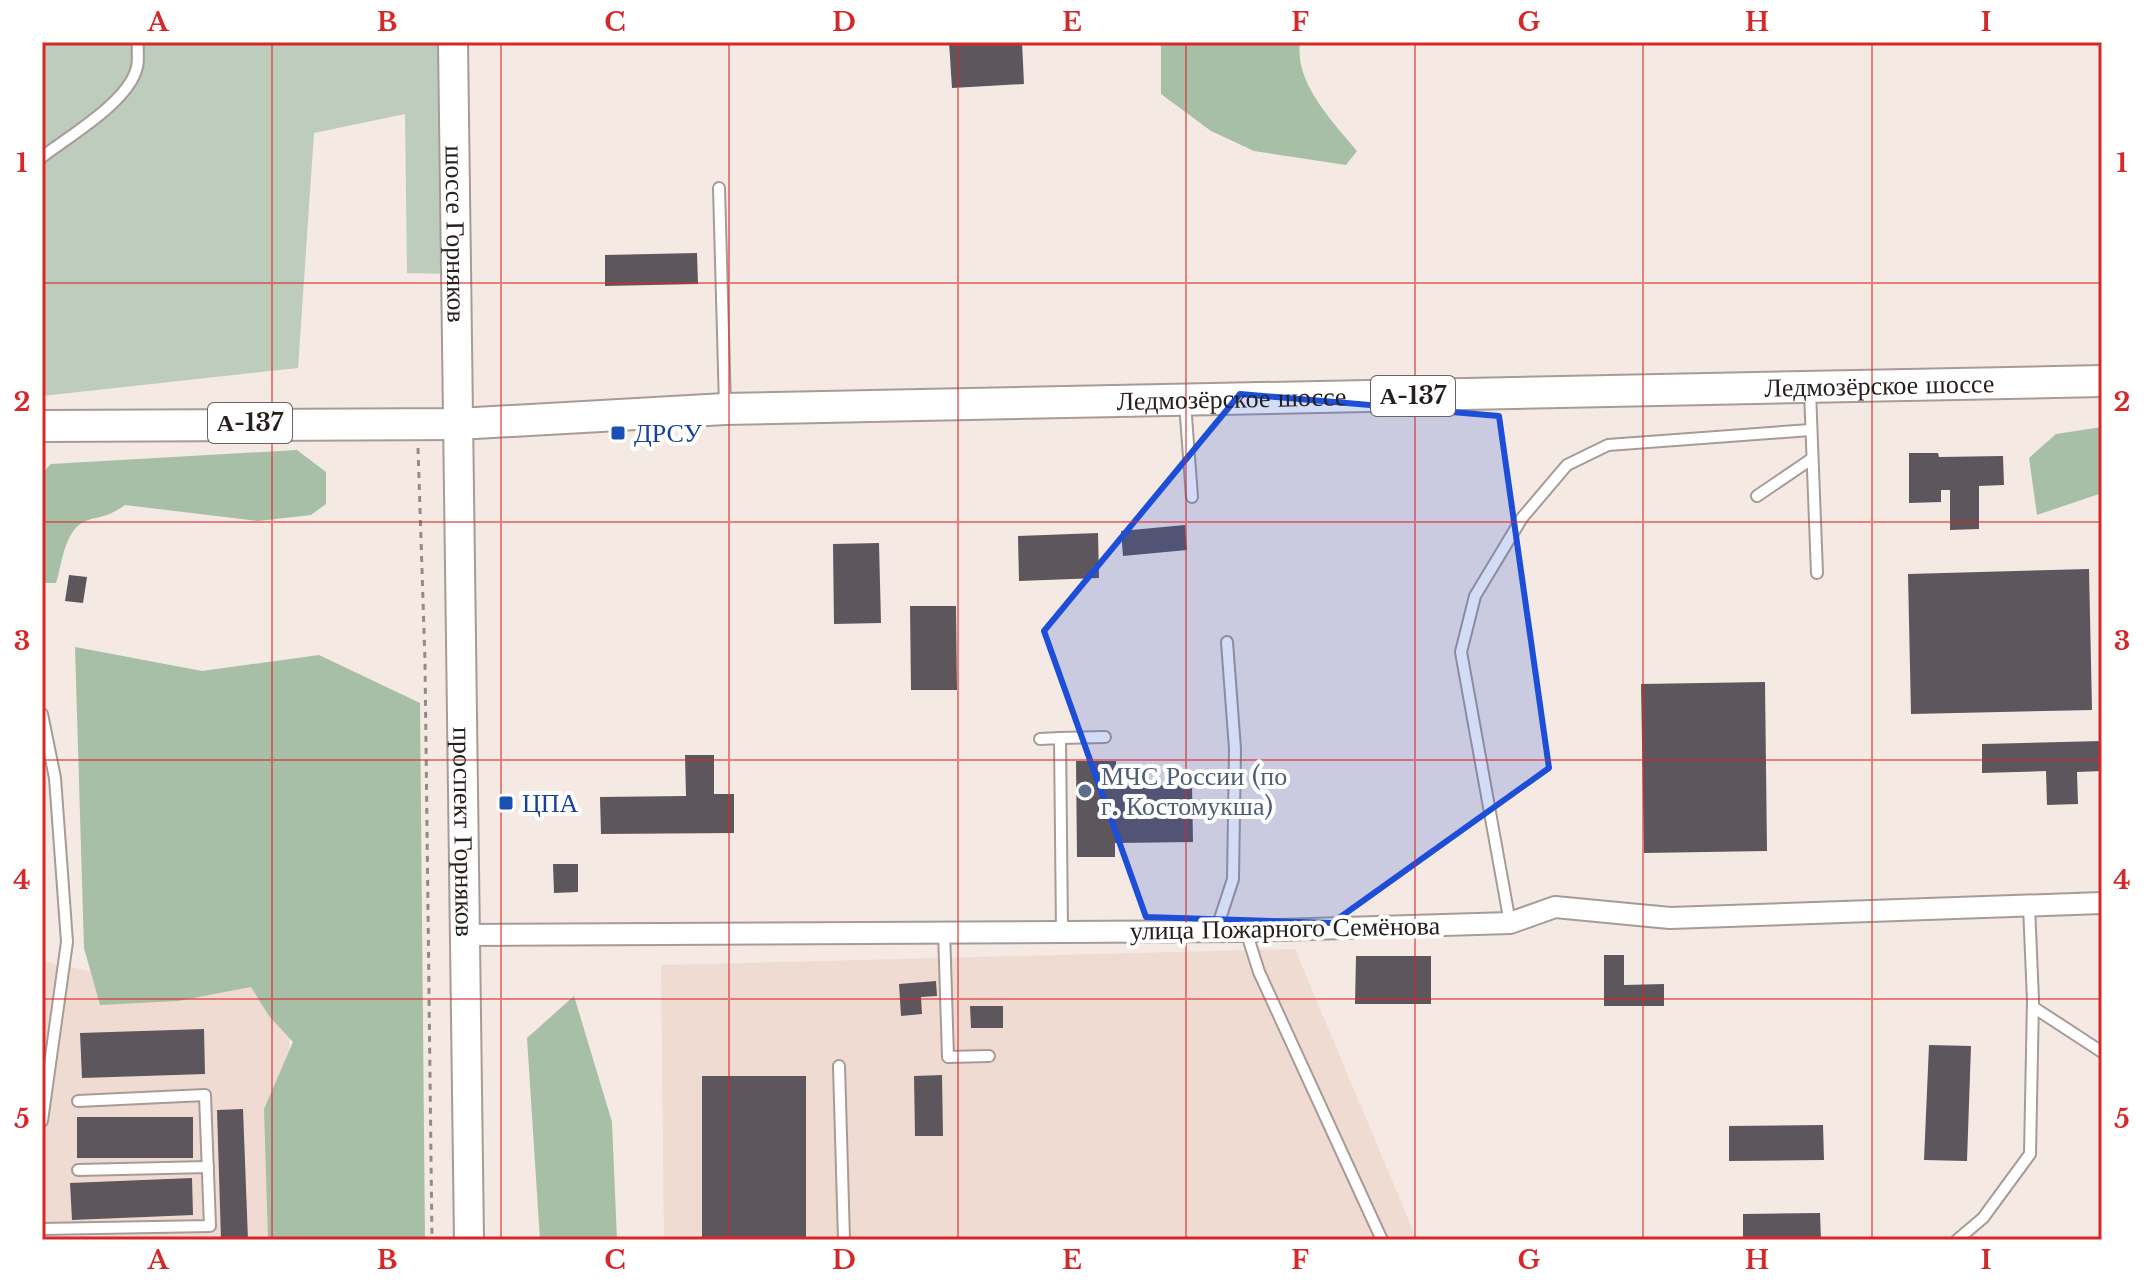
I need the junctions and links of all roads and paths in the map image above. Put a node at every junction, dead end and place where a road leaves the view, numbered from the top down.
1 (138, 42) edge
2 (453, 42) edge
3 (42, 157) edge
4 (719, 188) dead end
5 (2102, 381) edge
6 (1810, 387) junction
7 (1185, 401) junction
8 (725, 409) junction
9 (417, 424) junction
10 (458, 424) junction
11 (42, 426) edge
12 (1810, 430) junction
13 (1810, 460) junction
14 (1757, 496) dead end
15 (1192, 497) dead end
16 (1817, 573) dead end
17 (1227, 642) dead end
18 (42, 714) edge
19 (1105, 737) dead end
20 (1060, 738) junction
21 (1040, 739) dead end
22 (2102, 903) edge
23 (2029, 906) junction
24 (1510, 923) junction
25 (944, 931) junction
26 (1062, 931) junction
27 (1216, 931) junction
28 (1246, 931) junction
29 (465, 935) junction
30 (2033, 1007) junction
31 (2102, 1052) edge
32 (989, 1056) dead end
33 (839, 1066) dead end
34 (43, 1090) edge
35 (78, 1101) dead end
36 (42, 1121) edge
37 (208, 1167) junction
38 (78, 1170) dead end
39 (42, 1229) edge
40 (432, 1240) edge
41 (469, 1240) edge
42 (844, 1240) edge
43 (1382, 1240) edge
44 (1957, 1240) edge

1 - 3 lane
2 - 10 main road, шоссе Горняков
4 - 8 lane
5 - 6 main road, Ледмозёрское шоссе / А-137
6 - 7 main road, Ледмозёрское шоссе / А-137
6 - 12 lane
7 - 8 main road, Ледмозёрское шоссе / А-137
7 - 15 lane
8 - 10 main road, Ледмозёрское шоссе / А-137
9 - 10 main road, А-137
9 - 11 main road, А-137
9 - 40 path
10 - 29 main road, проспект Горняков
12 - 13 lane
12 - 24 lane
13 - 14 lane
13 - 16 lane
17 - 27 lane
18 - 34 lane
19 - 20 lane
20 - 21 lane
20 - 26 lane
22 - 23 street, улица Пожарного Семёнова
23 - 24 street, улица Пожарного Семёнова
23 - 30 lane
24 - 28 street, улица Пожарного Семёнова
25 - 26 street, улица Пожарного Семёнова
25 - 29 street, улица Пожарного Семёнова
25 - 32 lane
26 - 27 street, улица Пожарного Семёнова
27 - 28 street, улица Пожарного Семёнова
28 - 43 lane
29 - 41 main road, проспект Горняков
30 - 31 lane
30 - 44 lane
33 - 42 lane
34 - 36 lane
35 - 37 lane
37 - 38 lane
37 - 39 lane

